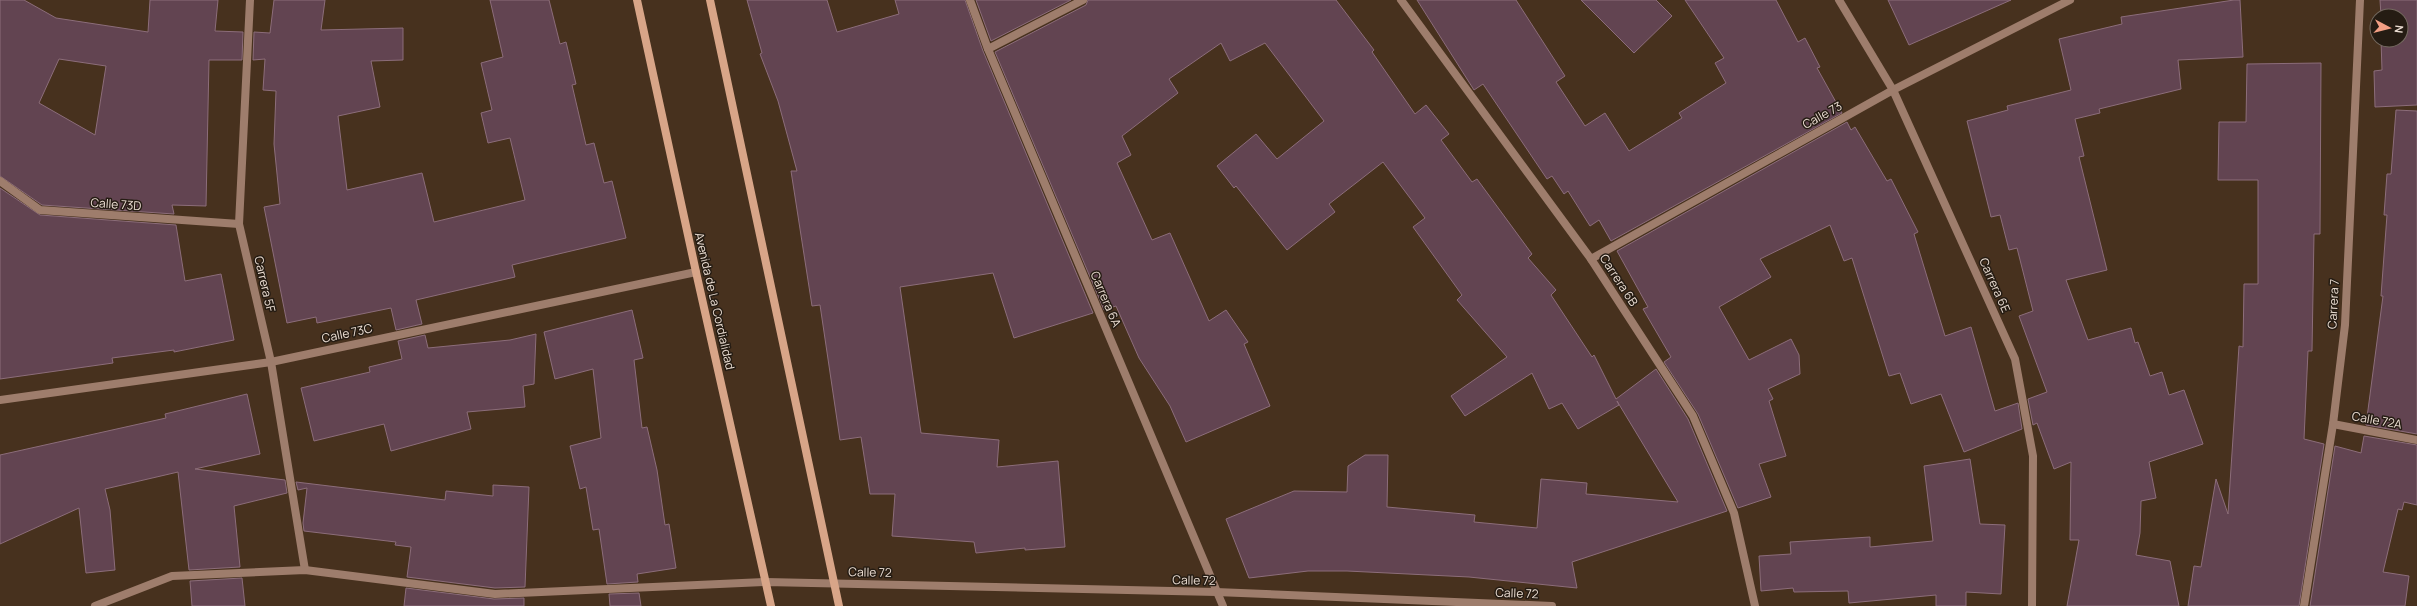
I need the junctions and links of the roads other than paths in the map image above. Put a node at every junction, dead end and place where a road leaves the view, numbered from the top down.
1 (250, 0) edge
2 (638, 0) edge
3 (710, 0) edge
4 (970, 0) edge
5 (1082, 0) edge
6 (1400, 0) edge
7 (1839, 0) edge
8 (2070, 0) edge
9 (2360, 0) edge
10 (988, 49) junction
11 (1893, 90) junction
12 (0, 181) edge
13 (239, 224) junction
14 (1591, 259) junction
15 (696, 272) junction
16 (271, 362) junction
17 (0, 400) edge
18 (2333, 424) junction
19 (2417, 440) edge
20 (305, 570) junction
21 (766, 582) junction
22 (834, 584) junction
23 (1216, 592) junction
24 (95, 606) edge
25 (771, 606) edge
26 (839, 606) edge
27 (1223, 606) edge
28 (1552, 606) edge
29 (1755, 606) edge
30 (2032, 606) edge
31 (2304, 606) edge

1 - 13 street, Carrera 5F
2 - 15 main road, Avenida de La Cordialidad
3 - 22 main road
4 - 10 street, Carrera 6A
5 - 10 street
6 - 14 street, Carrera 6B
7 - 11 street, Carrera 6E
8 - 11 street, Calle 73
9 - 18 street, Carrera 7
10 - 23 street, Carrera 6A
11 - 14 street, Calle 73
11 - 30 street, Carrera 6E
12 - 13 street, Calle 73D
13 - 16 street, Carrera 5F
14 - 29 street, Carrera 6B
15 - 16 street, Calle 73C
15 - 21 main road, Avenida de La Cordialidad
16 - 17 street, Calle 73C
16 - 20 street, Carrera 5F
18 - 19 street, Calle 72A
18 - 31 street, Carrera 7
20 - 21 street, Calle 72
20 - 24 street, Calle 72
21 - 22 street, Calle 72
21 - 25 main road, Avenida de La Cordialidad
22 - 23 street, Calle 72
22 - 26 main road
23 - 27 street, Carrera 6A
23 - 28 street, Calle 72

